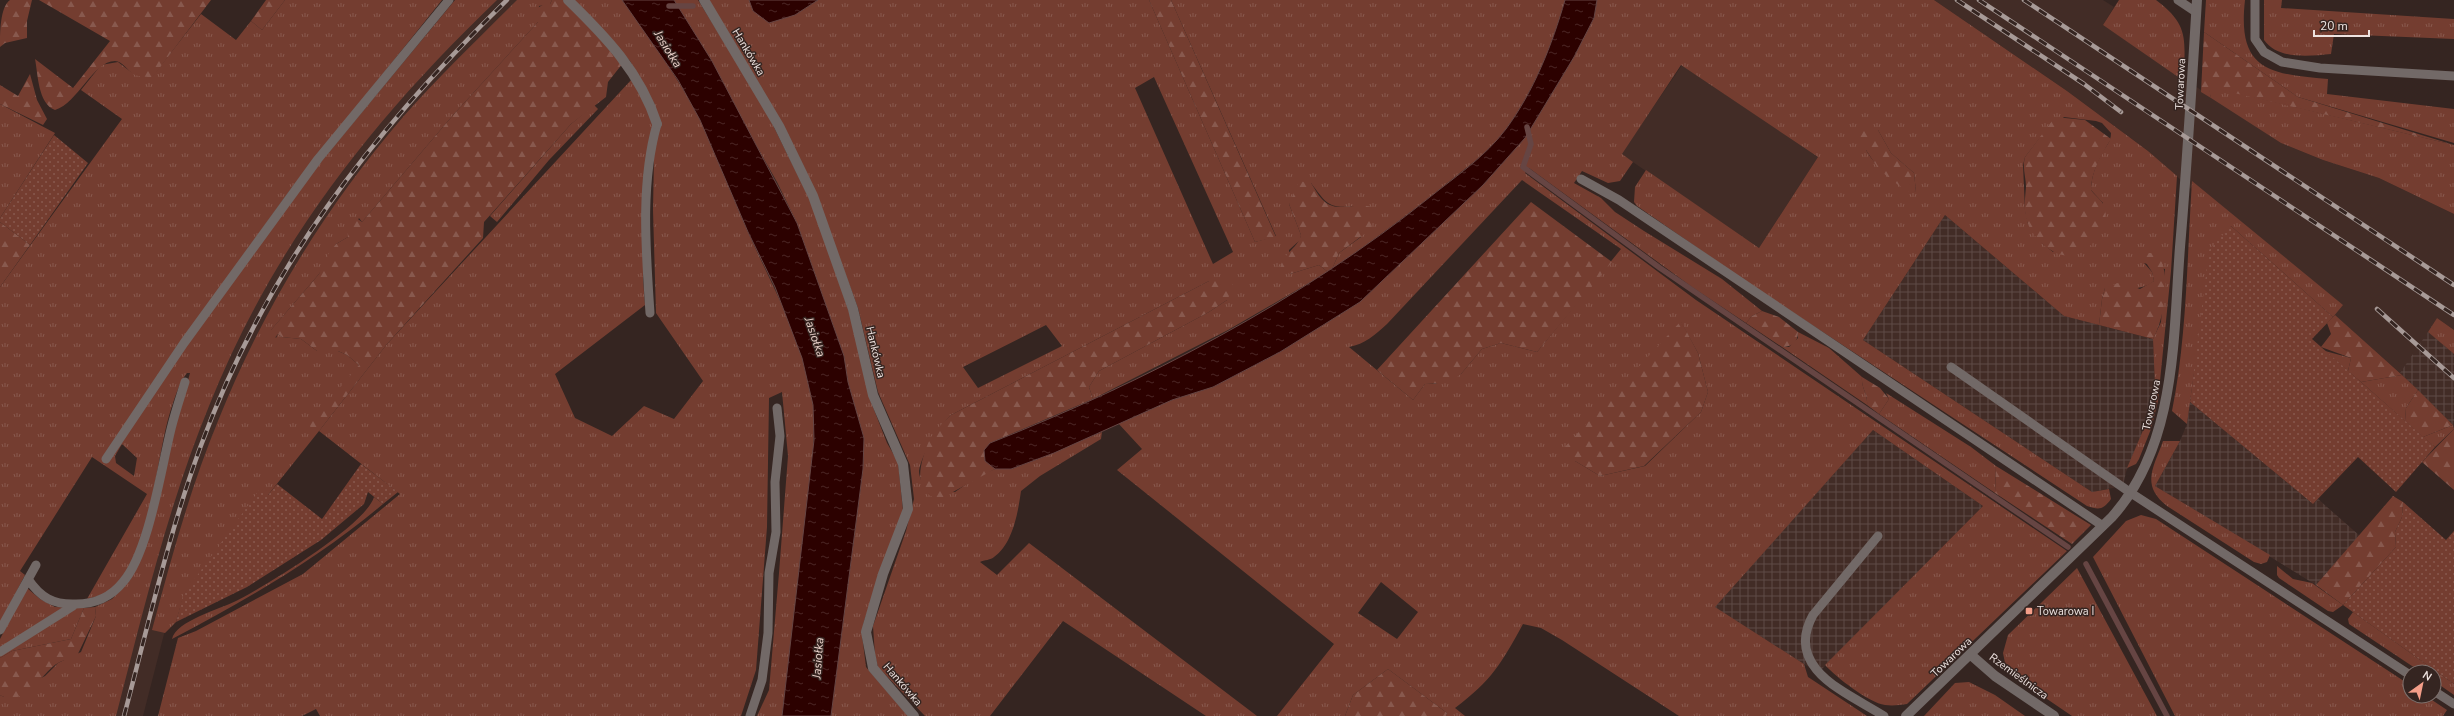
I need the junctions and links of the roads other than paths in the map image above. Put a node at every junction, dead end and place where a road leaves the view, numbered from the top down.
1 (449, 0) edge
2 (568, 0) edge
3 (704, 0) edge
4 (2178, 0) edge
5 (2197, 0) edge
6 (2255, 0) edge
7 (2196, 12) junction
8 (2454, 76) edge
9 (657, 124) joint
10 (1582, 179) dead end
11 (650, 314) dead end
12 (1951, 367) dead end
13 (185, 382) dead end
14 (777, 408) dead end
15 (106, 459) dead end
16 (2131, 493) junction
17 (2103, 526) junction
18 (1878, 536) dead end
19 (36, 565) dead end
20 (28, 579) junction
21 (76, 604) junction
22 (0, 630) edge
23 (0, 652) edge
24 (1971, 655) junction
25 (2402, 670) edge
26 (2442, 696) edge
27 (2454, 704) edge
28 (750, 716) edge
29 (914, 716) edge
30 (1884, 716) edge
31 (1906, 716) edge
32 (2054, 716) edge

1 - 15 lane
2 - 9 street
3 - 29 street, Hankówka
4 - 7 lane
5 - 7 street, Towarowa
6 - 8 lane
7 - 16 street, Towarowa
9 - 11 lane
10 - 17 lane
12 - 16 lane
13 - 21 lane
14 - 28 lane
16 - 17 street, Towarowa
16 - 25 lane
17 - 24 street, Towarowa
18 - 30 lane
19 - 20 lane
20 - 21 lane
20 - 22 lane
21 - 23 lane
24 - 31 street, Towarowa
24 - 32 street, Rzemieślnicza
26 - 27 lane

